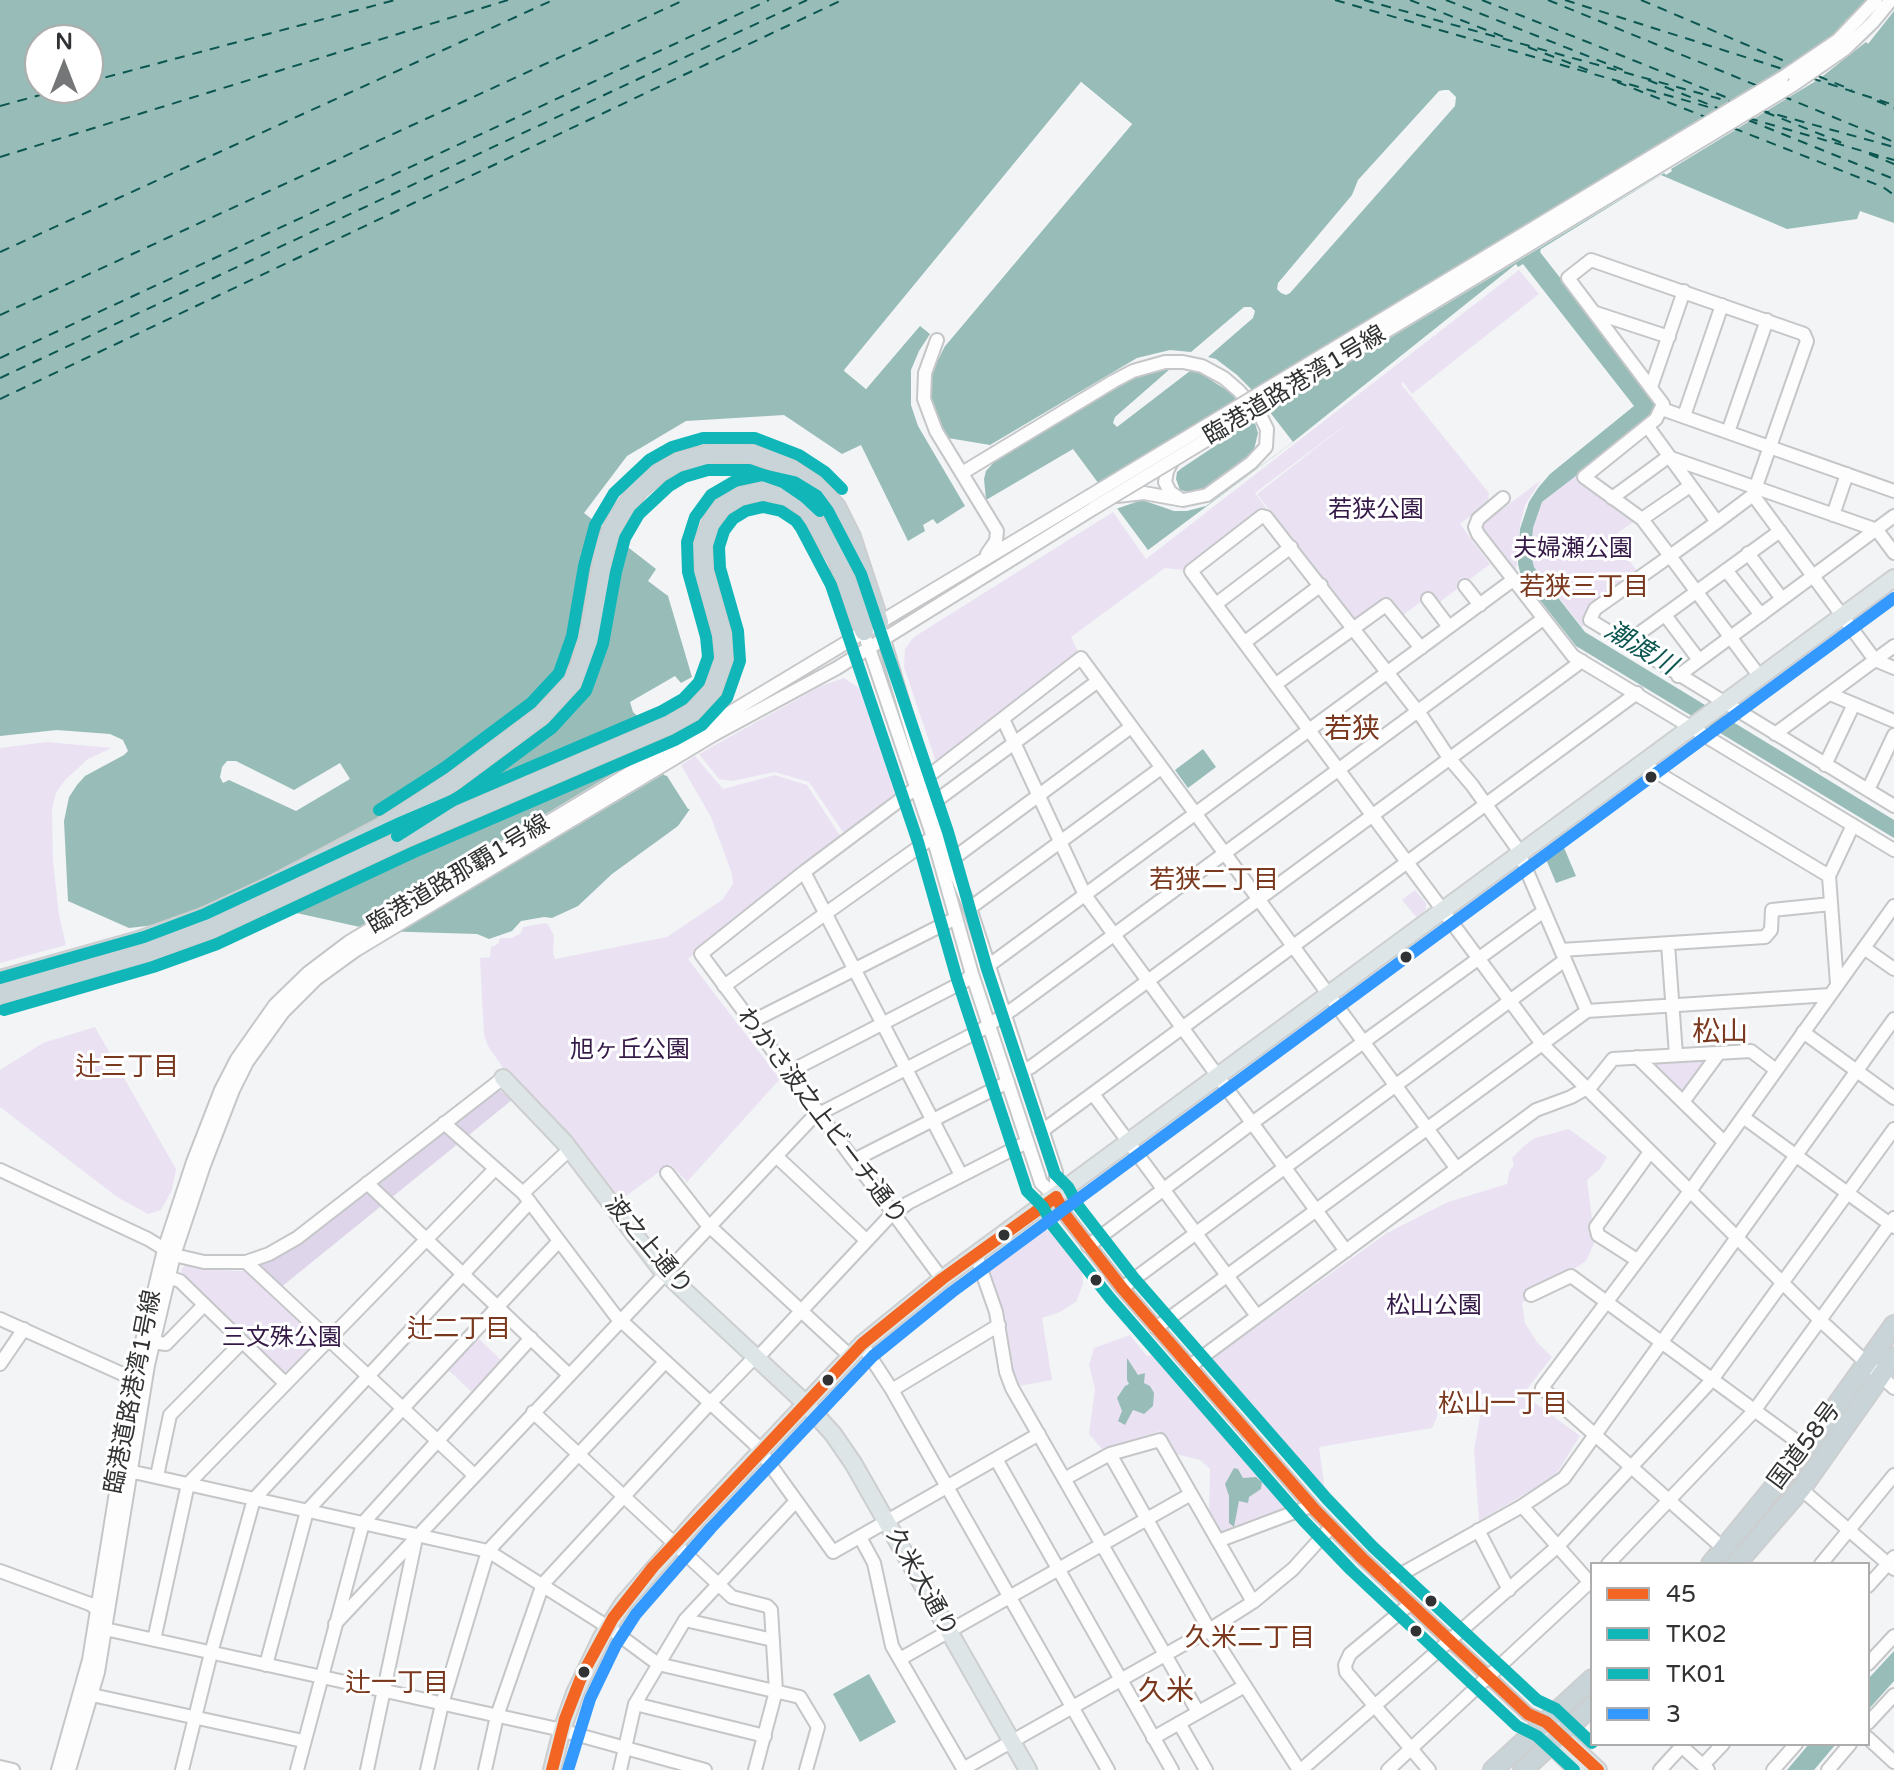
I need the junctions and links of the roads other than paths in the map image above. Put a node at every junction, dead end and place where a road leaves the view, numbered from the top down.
1 (1876, 0) edge
2 (1891, 0) edge
3 (1684, 291) junction
4 (1722, 305) junction
5 (1595, 313) junction
6 (1767, 320) junction
7 (1669, 337) junction
8 (937, 340) dead end
9 (1651, 387) junction
10 (1662, 409) junction
11 (1684, 416) junction
12 (1648, 427) junction
13 (1728, 432) junction
14 (1771, 447) junction
15 (1668, 457) junction
16 (1173, 460) junction
17 (962, 473) junction
18 (1847, 474) junction
19 (1690, 486) junction
20 (1755, 491) junction
21 (1894, 491) edge
22 (1114, 496) junction
23 (1503, 498) dead end
24 (1612, 498) junction
25 (1183, 500) junction
26 (1091, 503) junction
27 (1833, 515) junction
28 (1894, 516) edge
29 (1642, 519) junction
30 (1717, 522) junction
31 (1877, 530) junction
32 (997, 531) junction
33 (1780, 531) junction
34 (1031, 533) junction
35 (1291, 547) junction
36 (1748, 553) junction
37 (1894, 553) edge
38 (1670, 556) junction
39 (979, 562) junction
40 (1726, 570) junction
41 (1813, 576) junction
42 (1894, 578) edge
43 (1513, 580) junction
44 (1321, 585) junction
45 (1465, 586) dead end
46 (1696, 592) junction
47 (1428, 599) dead end
48 (1782, 599) junction
49 (1216, 604) junction
50 (1480, 605) junction
51 (1665, 615) junction
52 (1761, 615) junction
53 (1843, 616) junction
54 (1543, 619) junction
55 (1449, 627) junction
56 (1351, 629) junction
57 (872, 636) junction
58 (1730, 637) junction
59 (1245, 642) junction
60 (1626, 643) junction
61 (1894, 646) edge
62 (1421, 648) junction
63 (1699, 660) junction
64 (1875, 660) junction
65 (1582, 661) junction
66 (1894, 668) edge
67 (1387, 674) junction
68 (1678, 676) junction
69 (1760, 677) junction
70 (1098, 681) junction
71 (1276, 684) junction
72 (1637, 693) junction
73 (1830, 694) junction
74 (1854, 704) junction
75 (1720, 706) junction
76 (1417, 711) junction
77 (1003, 719) junction
78 (1894, 721) edge
79 (1696, 724) junction
80 (1131, 727) junction
81 (1310, 730) junction
82 (1775, 734) junction
83 (1894, 735) edge
84 (1015, 744) junction
85 (681, 748) junction
86 (1449, 758) junction
87 (1643, 764) junction
88 (1825, 765) junction
89 (1161, 768) junction
90 (1339, 770) junction
91 (926, 778) junction
92 (916, 788) junction
93 (1868, 790) junction
94 (1038, 796) junction
95 (933, 803) junction
96 (1486, 805) junction
97 (1894, 806) edge
98 (1195, 814) junction
99 (1372, 814) junction
100 (1853, 825) junction
101 (933, 837) junction
102 (1060, 842) junction
103 (1894, 850) edge
104 (1224, 854) junction
105 (1520, 855) junction
106 (945, 860) junction
107 (1407, 863) junction
108 (804, 872) junction
109 (1829, 876) junction
110 (1085, 895) junction
111 (1257, 899) junction
112 (1831, 904) junction
113 (1894, 906) edge
114 (970, 908) junction
115 (1444, 911) junction
116 (1544, 911) junction
117 (825, 913) junction
118 (956, 918) junction
119 (1114, 935) junction
120 (1668, 944) junction
121 (1292, 946) junction
122 (1864, 948) junction
123 (1563, 955) junction
124 (1477, 958) junction
125 (988, 966) junction
126 (854, 969) junction
127 (1894, 969) edge
128 (972, 974) junction
129 (0, 980) edge
130 (1147, 980) junction
131 (724, 986) junction
132 (1834, 990) junction
133 (0, 995) edge
134 (1328, 996) junction
135 (1509, 1001) junction
136 (1672, 1004) junction
137 (1587, 1011) junction
138 (1005, 1014) junction
139 (1894, 1019) edge
140 (751, 1022) junction
141 (882, 1024) junction
142 (989, 1025) junction
143 (1182, 1028) junction
144 (261, 1031) joint
145 (1803, 1032) junction
146 (1363, 1042) junction
147 (1542, 1044) junction
148 (1719, 1053) junction
149 (1676, 1055) junction
150 (1637, 1057) junction
151 (905, 1069) junction
152 (1024, 1070) junction
153 (1776, 1070) junction
154 (1856, 1071) junction
155 (789, 1072) junction
156 (1219, 1077) junction
157 (503, 1078) joint
158 (1008, 1082) junction
159 (1395, 1086) junction
160 (1585, 1089) junction
161 (1093, 1094) junction
162 (1894, 1098) edge
163 (1683, 1102) junction
164 (819, 1114) junction
165 (1743, 1117) junction
166 (931, 1120) junction
167 (444, 1123) junction
168 (1252, 1123) junction
169 (1426, 1129) junction
170 (1894, 1129) edge
171 (1042, 1131) junction
172 (1027, 1142) junction
173 (1129, 1142) junction
174 (1724, 1142) junction
175 (570, 1149) junction
176 (1650, 1152) junction
177 (1795, 1155) junction
178 (776, 1156) junction
179 (854, 1160) junction
180 (1284, 1167) junction
181 (495, 1169) junction
182 (1457, 1169) junction
183 (0, 1170) edge
184 (667, 1173) dead end
185 (961, 1175) junction
186 (367, 1183) junction
187 (1164, 1188) junction
188 (1690, 1191) junction
189 (1848, 1194) junction
190 (526, 1197) junction
191 (1056, 1197) junction
192 (1316, 1210) junction
193 (894, 1214) junction
194 (1893, 1223) edge
195 (710, 1226) junction
196 (1195, 1231) junction
197 (1736, 1237) junction
198 (866, 1240) junction
199 (559, 1241) junction
200 (427, 1242) junction
201 (1088, 1246) junction
202 (1346, 1251) junction
203 (169, 1252) junction
204 (976, 1255) junction
205 (1637, 1260) junction
206 (246, 1262) junction
207 (463, 1275) junction
208 (666, 1275) junction
209 (1227, 1275) junction
210 (168, 1277) junction
211 (942, 1279) junction
212 (1782, 1283) junction
213 (1122, 1288) junction
214 (1531, 1295) dead end
215 (1605, 1302) junction
216 (204, 1305) junction
217 (497, 1305) junction
218 (801, 1311) junction
219 (1257, 1316) junction
220 (0, 1319) edge
221 (620, 1319) junction
222 (1821, 1321) junction
223 (999, 1325) junction
224 (1894, 1325) edge
225 (1156, 1328) junction
226 (24, 1329) junction
227 (531, 1338) junction
228 (329, 1340) junction
229 (152, 1342) junction
230 (242, 1342) junction
231 (1660, 1343) junction
232 (856, 1350) junction
233 (756, 1357) junction
234 (1894, 1357) edge
235 (665, 1362) junction
236 (0, 1364) edge
237 (1866, 1364) junction
238 (1190, 1366) junction
239 (568, 1374) junction
240 (369, 1375) junction
241 (140, 1379) junction
242 (1711, 1381) junction
243 (1887, 1382) edge
244 (285, 1383) junction
245 (892, 1390) junction
246 (710, 1403) junction
247 (805, 1403) junction
248 (402, 1407) junction
249 (1754, 1411) junction
250 (533, 1412) junction
251 (1039, 1434) junction
252 (1594, 1434) junction
253 (437, 1439) junction
254 (1806, 1448) junction
255 (760, 1451) junction
256 (1110, 1454) junction
257 (578, 1455) junction
258 (996, 1459) junction
259 (1631, 1467) junction
260 (129, 1471) junction
261 (473, 1474) junction
262 (1894, 1475) edge
263 (157, 1476) junction
264 (1066, 1478) junction
265 (188, 1484) junction
266 (947, 1488) junction
267 (1801, 1489) junction
268 (1191, 1494) junction
269 (623, 1495) junction
270 (254, 1499) junction
271 (796, 1501) junction
272 (1669, 1501) junction
273 (1311, 1506) junction
274 (1522, 1506) junction
275 (307, 1511) junction
276 (1147, 1519) junction
277 (886, 1522) junction
278 (363, 1523) junction
279 (1331, 1527) junction
280 (1478, 1530) junction
281 (1849, 1531) junction
282 (416, 1535) junction
283 (860, 1537) junction
284 (1218, 1541) junction
285 (675, 1544) junction
286 (1103, 1544) junction
287 (1558, 1546) junction
288 (488, 1551) junction
289 (1730, 1557) edge
290 (1610, 1562) edge
291 (1823, 1562) edge
292 (1892, 1563) edge
293 (1059, 1569) junction
294 (0, 1571) edge
295 (1590, 1582) edge
296 (543, 1584) junction
297 (719, 1584) junction
298 (1389, 1584) junction
299 (1590, 1584) edge
300 (1870, 1584) edge
301 (1509, 1590) junction
302 (1009, 1597) junction
303 (1253, 1602) junction
304 (1410, 1604) junction
305 (97, 1609) junction
306 (685, 1620) junction
307 (335, 1624) junction
308 (608, 1627) junction
309 (105, 1629) junction
310 (1209, 1630) junction
311 (948, 1632) junction
312 (1894, 1636) edge
313 (154, 1640) junction
314 (773, 1640) junction
315 (1451, 1642) junction
316 (211, 1653) junction
317 (1166, 1655) junction
318 (900, 1659) junction
319 (1870, 1662) edge
320 (658, 1664) junction
321 (266, 1665) junction
322 (1488, 1677) junction
323 (321, 1678) junction
324 (1121, 1679) junction
325 (1590, 1681) edge
326 (1243, 1687) junction
327 (776, 1691) junction
328 (385, 1692) junction
329 (92, 1695) junction
330 (1894, 1695) edge
331 (442, 1704) junction
332 (635, 1704) junction
333 (1072, 1707) junction
334 (1376, 1708) junction
335 (1590, 1708) edge
336 (1198, 1712) junction
337 (497, 1716) junction
338 (194, 1718) junction
339 (1870, 1721) edge
340 (1537, 1722) junction
341 (1179, 1723) junction
342 (562, 1730) junction
343 (765, 1736) junction
344 (1153, 1738) junction
345 (1556, 1740) junction
346 (1870, 1740) edge
347 (303, 1741) junction
348 (1012, 1742) junction
349 (1679, 1746) edge
350 (1681, 1746) edge
351 (1722, 1746) edge
352 (1794, 1746) edge
353 (1848, 1746) edge
354 (625, 1748) junction
355 (1411, 1750) junction
356 (1894, 1762) edge
357 (0, 1767) edge
358 (1705, 1768) edge
359 (13, 1770) edge
360 (58, 1770) edge
361 (69, 1770) edge
362 (182, 1770) edge
363 (297, 1770) edge
364 (367, 1770) edge
365 (427, 1770) edge
366 (485, 1770) edge
367 (552, 1770) edge
368 (620, 1770) edge
369 (705, 1770) edge
370 (755, 1770) edge
371 (806, 1770) edge
372 (963, 1770) edge
373 (1028, 1770) edge
374 (1108, 1770) edge
375 (1172, 1770) edge
376 (1206, 1770) edge
377 (1300, 1770) edge
378 (1388, 1770) edge
379 (1429, 1770) edge
380 (1493, 1770) edge
381 (1523, 1770) edge
382 (1577, 1770) edge
383 (1598, 1770) edge
384 (1660, 1770) edge
385 (1773, 1770) edge
386 (1828, 1770) edge

1 - 26 street, 臨港道路港湾1号線, bridge
2 - 16 street, 臨港道路港湾1号線, bridge
3 - 4 street
3 - 5 street
3 - 7 street
4 - 6 street
4 - 11 street
5 - 7 street
5 - 9 street
6 - 13 street
6 - 14 street
7 - 9 street
8 - 17 street
9 - 10 street
10 - 11 street
10 - 12 street
11 - 13 street
12 - 15 street
12 - 24 street
13 - 14 street
14 - 18 street
14 - 20 street
15 - 19 street
15 - 20 street
15 - 24 street
16 - 22 street, 臨港道路港湾1号線, bridge
16 - 25 street
17 - 25 street, bridge
17 - 32 street
18 - 21 street
18 - 27 street
19 - 29 street
19 - 30 street
20 - 27 street
20 - 30 street
20 - 33 street
22 - 25 street
22 - 26 street, 臨港道路港湾1号線, bridge
23 - 43 street
24 - 29 street
26 - 34 street, 臨港道路港湾1号線
26 - 57 street, 臨港道路港湾1号線
27 - 31 street
28 - 31 street
29 - 38 street
30 - 38 street
31 - 37 street
31 - 41 street
32 - 34 street
32 - 39 street
33 - 36 street
33 - 41 street
34 - 39 street, 臨港道路港湾1号線
35 - 44 street
35 - 49 street
35 - 49 street
36 - 40 street
36 - 48 street
38 - 46 street
38 - 60 street
39 - 57 street, 臨港道路港湾1号線
40 - 46 street
40 - 52 street
41 - 48 street
41 - 53 street
42 - 53 main road
43 - 50 street
43 - 54 street
44 - 56 street
44 - 59 street
45 - 50 street
46 - 51 street
46 - 58 street
47 - 55 street
48 - 52 street
49 - 59 street
50 - 55 street
51 - 60 street
51 - 63 street
52 - 58 street
53 - 64 street
53 - 69 main road
54 - 65 street
54 - 76 street
55 - 62 street
56 - 62 street
56 - 67 street
56 - 71 street
57 - 85 street, 臨港道路港湾1号線
57 - 85 street, 臨港道路港湾1号線
57 - 91 street
57 - 92 street
57 - 129 highway
57 - 133 highway
58 - 63 street
58 - 69 street
59 - 71 street
60 - 68 street
61 - 64 street
62 - 67 street
63 - 68 street
64 - 66 street
64 - 73 street
65 - 72 street
65 - 86 street
67 - 76 street
67 - 81 street
68 - 75 street
69 - 75 main road
70 - 77 street
70 - 80 street
70 - 84 street
71 - 81 street
72 - 79 street
72 - 96 street
73 - 74 street
73 - 82 street
74 - 78 street
74 - 88 street
75 - 79 main road
75 - 82 street
76 - 86 street
76 - 90 street
77 - 84 street
77 - 91 street
79 - 87 main road
79 - 100 street
80 - 89 street
80 - 94 street
81 - 90 street
81 - 98 street
82 - 88 street
83 - 93 street
84 - 94 street
84 - 95 street
85 - 144 street, 臨港道路那覇1号線
86 - 96 street
86 - 99 street
87 - 105 main road
87 - 109 street
88 - 93 street
89 - 98 street
89 - 102 street
90 - 99 street
90 - 104 street
91 - 95 street
92 - 101 street
92 - 108 street
93 - 97 street
94 - 102 street
94 - 106 street
95 - 106 street
96 - 105 street
96 - 107 street
98 - 104 street
98 - 110 street
99 - 107 street
99 - 111 street
100 - 103 street
100 - 109 street
101 - 106 street
101 - 117 street
102 - 110 street
102 - 114 street
104 - 111 street
104 - 119 street
105 - 115 main road
105 - 116 street
106 - 114 street
106 - 118 street
107 - 115 street
107 - 121 street
108 - 117 street
108 - 131 street, わかさ波之上ビーチ通り
109 - 112 street
110 - 119 street
110 - 125 street
111 - 121 street
111 - 130 street
112 - 120 street
112 - 132 street
113 - 122 street
114 - 125 street
115 - 124 street
115 - 134 main road
116 - 123 street
116 - 124 street
117 - 126 street
117 - 131 street
118 - 126 street
118 - 128 street
119 - 130 street
119 - 138 street
120 - 123 street
120 - 136 street
121 - 134 street
121 - 143 street
122 - 127 street
122 - 132 street
123 - 135 street
123 - 137 street
124 - 135 street
124 - 146 street
125 - 138 street
126 - 140 street
126 - 141 street
128 - 141 street
128 - 142 street
130 - 143 street
130 - 152 street
131 - 140 street, わかさ波之上ビーチ通り
132 - 136 street
132 - 145 street
134 - 146 street
134 - 156 main road
135 - 147 street
135 - 159 street
136 - 137 street
136 - 149 street
137 - 147 street
138 - 142 street
138 - 152 street
139 - 154 street
140 - 155 street, わかさ波之上ビーチ通り
141 - 151 street
141 - 155 street
142 - 151 street
142 - 158 street
143 - 156 street
143 - 161 street
144 - 203 street, 臨港道路港湾1号線
145 - 153 street
145 - 154 street
146 - 159 street
146 - 168 street
147 - 160 street
147 - 169 street
148 - 149 street
148 - 153 street
148 - 163 street
149 - 150 street
150 - 160 street
150 - 163 street
151 - 164 street
151 - 166 street
152 - 171 street
153 - 165 street
154 - 162 street
154 - 177 street
155 - 164 street, わかさ波之上ビーチ通り
156 - 168 street
156 - 173 main road
157 - 167 street
157 - 175 main road, 波之上通り
158 - 166 street
158 - 172 street
159 - 169 street
159 - 180 street
160 - 176 street
160 - 182 street
161 - 171 street
161 - 173 street
163 - 174 street
164 - 178 street
164 - 179 street, わかさ波之上ビーチ通り
165 - 174 street
165 - 177 street
166 - 179 street
166 - 185 street
167 - 181 street
167 - 186 street
168 - 180 street
168 - 187 street
169 - 182 street
169 - 192 street
170 - 189 street
171 - 191 street
172 - 185 street
172 - 191 street
173 - 187 street
173 - 191 main road
174 - 188 street
175 - 190 street
175 - 208 main road, 波之上通り
176 - 188 street
176 - 205 street
177 - 189 street
177 - 197 street
178 - 195 street
178 - 198 street
179 - 193 street, わかさ波之上ビーチ通り
180 - 192 street
180 - 196 street
181 - 190 street
181 - 200 street
182 - 202 street
183 - 203 street
184 - 195 street
185 - 193 street
186 - 200 street
186 - 206 street
187 - 196 street
187 - 201 street
188 - 197 street
188 - 205 street
189 - 194 street
189 - 212 street
190 - 199 street
190 - 207 street
191 - 201 street
191 - 204 main road
192 - 202 street
192 - 209 street
193 - 198 street
193 - 211 street, わかさ波之上ビーチ通り
194 - 222 street
195 - 208 street
195 - 218 street
196 - 209 street
196 - 213 street
197 - 212 street
197 - 231 street
198 - 218 street
199 - 217 street
199 - 221 street
200 - 207 street
200 - 228 street
201 - 213 street
202 - 219 street
203 - 206 street
203 - 210 street, 臨港道路港湾1号線
203 - 241 street, 臨港道路港湾1号線
204 - 211 main road
204 - 223 street
205 - 215 street
206 - 228 street
207 - 217 street
207 - 240 street
208 - 221 street
208 - 233 main road, 波之上通り
209 - 219 street
209 - 225 street
210 - 216 street
210 - 229 street, 臨港道路港湾1号線
211 - 232 main road
212 - 222 street
212 - 242 street
213 - 225 street
214 - 215 street
215 - 231 street
215 - 252 street
216 - 229 street
216 - 230 street
217 - 227 street
217 - 248 street
218 - 232 street
218 - 233 street
219 - 238 street
220 - 226 street
221 - 235 street
221 - 239 street
222 - 237 street
222 - 249 street
223 - 245 street
223 - 251 street
224 - 237 highway, 国道58号
225 - 238 street
226 - 236 street
226 - 241 street
227 - 239 street
227 - 253 street
228 - 240 street
228 - 244 street
229 - 241 street, 臨港道路港湾1号線
230 - 244 street
230 - 263 street
231 - 242 street
231 - 252 street
232 - 245 street
232 - 247 main road
233 - 246 street
233 - 247 main road, 波之上通り
234 - 243 highway, 国道58号
235 - 246 street
235 - 257 street
237 - 243 street
237 - 254 highway, 国道58号
238 - 273 street
239 - 250 street
240 - 248 street
240 - 270 street
241 - 260 street, 臨港道路港湾1号線
241 - 305 street, 臨港道路港湾1号線
242 - 249 street
242 - 259 street
243 - 267 highway, 国道58号
244 - 265 street
245 - 266 street
246 - 255 street
246 - 269 street
247 - 255 main road
247 - 277 main road, 久米大通り
248 - 253 street
248 - 275 street
249 - 254 street
249 - 272 street
250 - 257 street
250 - 261 street
251 - 258 street
251 - 264 street
252 - 259 street
252 - 274 street
253 - 261 street
253 - 278 street
254 - 289 highway, 国道58号
255 - 271 street
255 - 285 main road
256 - 264 street
256 - 268 street
256 - 276 street
257 - 269 street
257 - 288 street
258 - 266 street
258 - 293 street
259 - 272 street
259 - 287 street
260 - 263 street
260 - 309 street, 臨港道路港湾1号線
261 - 282 street
262 - 281 street
263 - 265 street
264 - 286 street
265 - 270 street
265 - 313 street
266 - 277 street
266 - 302 street
267 - 281 street
267 - 289 highway, 国道58号
268 - 276 street
268 - 284 street
269 - 285 street
269 - 296 street
270 - 275 street
270 - 316 street
271 - 283 street
271 - 297 street
272 - 289 street
272 - 290 street
273 - 279 street
273 - 284 street
274 - 280 street
274 - 287 street
275 - 278 street
275 - 321 street
276 - 286 street
276 - 310 street
277 - 283 street
277 - 311 main road, 久米大通り
278 - 282 street
278 - 307 street
279 - 298 street
279 - 303 street
280 - 298 street
280 - 301 street
281 - 291 street
281 - 292 street
282 - 288 street
282 - 307 street
282 - 328 street
283 - 318 street
284 - 303 street
285 - 297 street
285 - 308 main road
286 - 293 street
286 - 317 street
287 - 295 street
287 - 301 street
288 - 296 street
288 - 331 street
292 - 300 street
293 - 302 street
293 - 324 street
294 - 305 street
296 - 308 street
296 - 337 street
297 - 306 street
297 - 314 street
298 - 304 street
299 - 322 street
301 - 315 street
302 - 311 street
302 - 333 street
303 - 310 street
304 - 315 street
304 - 334 street
305 - 309 street
305 - 360 street, 臨港道路港湾1号線
306 - 314 street
306 - 320 street
307 - 323 street
308 - 320 street
308 - 342 main road
309 - 313 street
309 - 329 street, 臨港道路港湾1号線
310 - 317 street
310 - 326 street
311 - 318 street
311 - 348 main road, 久米大通り
312 - 319 street
313 - 316 street
314 - 327 street
315 - 322 street
315 - 334 street
316 - 321 street
316 - 338 street
317 - 324 street
317 - 336 street
318 - 372 street
320 - 327 street
320 - 332 street
321 - 323 street
322 - 340 street
322 - 355 street
323 - 328 street
323 - 347 street
324 - 333 street
324 - 344 street
325 - 340 highway
326 - 336 street
326 - 377 street
327 - 343 street
327 - 371 street
328 - 331 street
328 - 364 street
329 - 338 street
329 - 361 street, 臨港道路港湾1号線
330 - 339 street
331 - 337 street
331 - 365 street
332 - 343 street
332 - 354 street
333 - 348 street
333 - 374 street
334 - 355 street
334 - 377 street
335 - 345 highway
336 - 341 street
337 - 342 street
337 - 366 street
338 - 347 street
338 - 362 street
340 - 345 main road
340 - 380 highway
341 - 344 street
341 - 376 street
342 - 354 street
342 - 367 main road
343 - 370 street
344 - 375 street
345 - 381 highway
345 - 382 main road
345 - 383 main road
346 - 356 street
347 - 363 street
348 - 372 street
348 - 373 main road, 久米大通り
349 - 384 street
350 - 358 street
351 - 358 street
352 - 385 street
353 - 386 street
354 - 368 street
354 - 369 street
355 - 378 street
355 - 379 street
357 - 359 street

